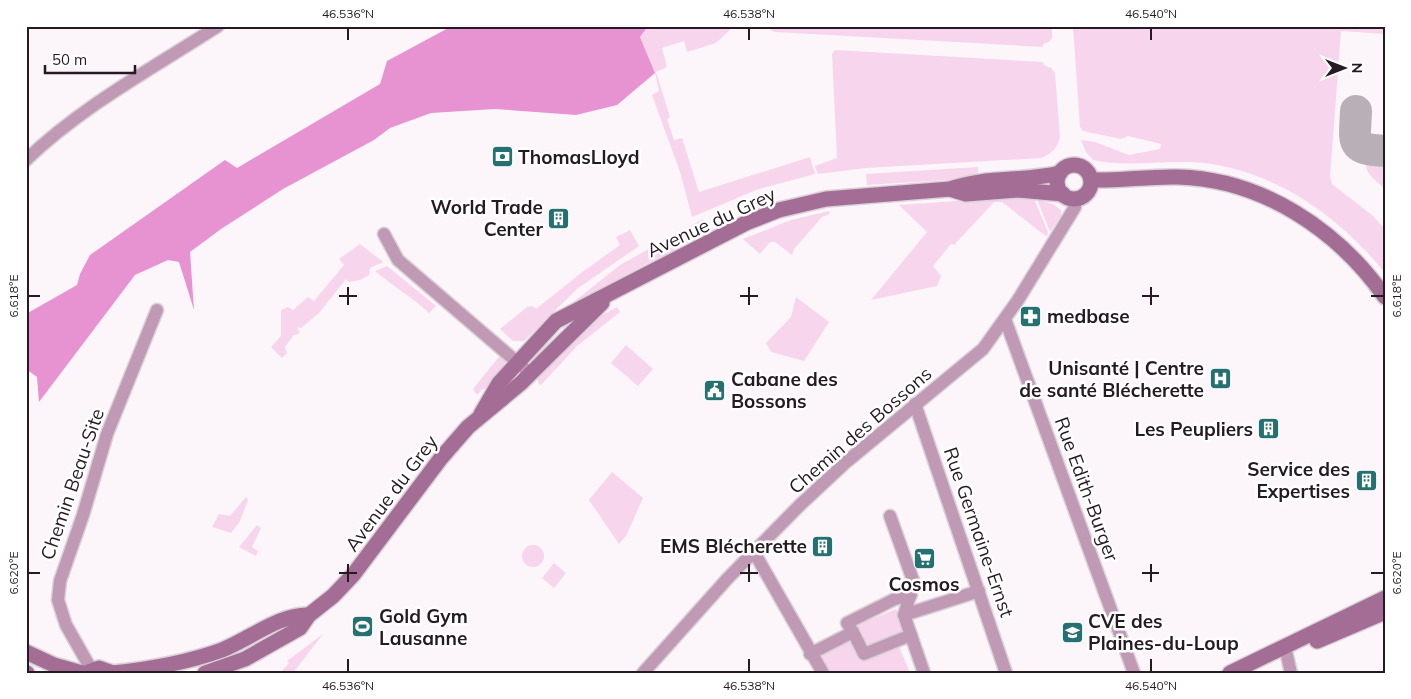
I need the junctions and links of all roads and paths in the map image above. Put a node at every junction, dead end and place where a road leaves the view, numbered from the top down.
1 (218, 26) edge
2 (26, 160) edge
3 (1060, 173) junction
4 (1090, 180) junction
5 (950, 189) junction
6 (1069, 196) junction
7 (384, 234) dead end
8 (612, 294) junction
9 (1385, 297) edge
10 (157, 310) dead end
11 (1005, 319) junction
12 (518, 362) junction
13 (530, 374) junction
14 (915, 404) junction
15 (481, 414) junction
16 (890, 516) dead end
17 (754, 552) junction
18 (979, 591) junction
19 (910, 595) junction
20 (1385, 598) edge
21 (1385, 612) edge
22 (309, 615) junction
23 (904, 615) junction
24 (852, 632) junction
25 (911, 635) junction
26 (1285, 647) junction
27 (26, 652) edge
28 (810, 654) junction
29 (197, 658) junction
30 (86, 672) edge
31 (113, 673) edge
32 (203, 673) edge
33 (643, 673) edge
34 (822, 673) edge
35 (924, 673) edge
36 (1006, 673) edge
37 (1134, 673) edge
38 (1230, 673) edge
39 (1291, 673) edge

1 - 2 street
3 - 4 street
3 - 5 street, Avenue du Grey
3 - 6 street
4 - 6 street
4 - 9 street
5 - 6 street, Avenue du Grey
5 - 8 street, Avenue du Grey
6 - 11 street, Chemin des Bossons
7 - 12 street
8 - 12 street, Avenue du Grey
8 - 13 street, Avenue du Grey
10 - 30 street, Chemin Beau-Site
11 - 14 street, Chemin des Bossons
11 - 37 street, Rue Edith-Burger
12 - 13 street
12 - 15 street, Avenue du Grey
13 - 15 street, Avenue du Grey
14 - 17 street, Chemin des Bossons
14 - 18 street, Rue Germaine-Ernst
15 - 22 street, Avenue du Grey
16 - 19 street
17 - 28 street
17 - 33 street, Chemin des Bossons
18 - 23 street
18 - 36 street, Rue Germaine-Ernst
19 - 23 street
19 - 24 street
20 - 26 street
21 - 26 street
22 - 29 street
22 - 32 street, Avenue du Grey
23 - 25 street
24 - 25 street
24 - 28 street
25 - 35 street
26 - 38 street
26 - 39 street
27 - 30 street
28 - 34 street
29 - 31 street
29 - 32 street
30 - 31 street

